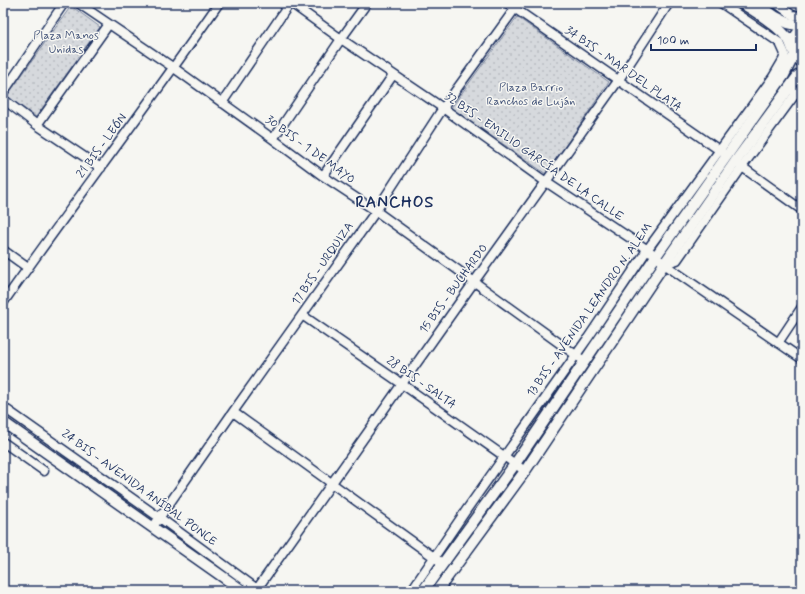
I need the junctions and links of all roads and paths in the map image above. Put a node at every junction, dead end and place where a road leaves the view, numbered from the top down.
1 (64, 3) edge
2 (78, 3) edge
3 (219, 3) edge
4 (291, 3) edge
5 (368, 3) edge
6 (507, 3) edge
7 (670, 3) edge
8 (721, 3) edge
9 (742, 3) edge
10 (756, 3) edge
11 (776, 3) edge
12 (517, 6) edge
13 (802, 16) edge
14 (109, 24) junction
15 (802, 26) edge
16 (802, 30) edge
17 (341, 39) junction
18 (797, 57) edge
19 (174, 68) junction
20 (802, 73) edge
21 (393, 75) junction
22 (618, 81) junction
23 (3, 93) edge
24 (3, 100) edge
25 (222, 103) junction
26 (443, 108) junction
27 (37, 125) junction
28 (273, 139) junction
29 (723, 153) junction
30 (739, 164) junction
31 (101, 168) junction
32 (323, 176) junction
33 (546, 182) junction
34 (802, 210) edge
35 (376, 211) junction
36 (3, 250) edge
37 (647, 250) junction
38 (656, 256) junction
39 (664, 264) junction
40 (28, 268) junction
41 (474, 282) junction
42 (3, 303) edge
43 (802, 307) edge
44 (302, 315) junction
45 (778, 343) junction
46 (576, 355) junction
47 (802, 359) edge
48 (585, 361) junction
49 (402, 384) junction
50 (3, 407) edge
51 (233, 412) junction
52 (3, 422) edge
53 (3, 442) edge
54 (504, 456) junction
55 (515, 464) junction
56 (44, 471) dead end
57 (525, 471) junction
58 (332, 484) junction
59 (160, 518) junction
60 (153, 527) junction
61 (438, 560) junction
62 (256, 590) edge
63 (243, 591) edge
64 (411, 591) edge
65 (423, 591) edge
66 (437, 591) edge

1 - 23 street
2 - 14 street, 30 BIS - 1 DE MAYO
3 - 19 street, 21 BIS - LEÓN
4 - 17 street, 32 BIS - EMILIO GARCÍA DE LA CALLE
4 - 25 street
5 - 17 street
6 - 12 street, 34 BIS - MAR DEL PLATA
7 - 22 street, 15 BIS - BUCHARDO
8 - 29 street, 13 BIS - AVENIDA LEANDRO N. ALEM
9 - 18 main road
10 - 15 main road
11 - 13 street
12 - 22 street, 34 BIS - MAR DEL PLATA
12 - 26 street, 17 BIS - URQUIZA
14 - 19 street, 30 BIS - 1 DE MAYO
14 - 27 street
16 - 18 main road, 13 BIS - AVENIDA LEANDRO N. ALEM
17 - 21 street, 32 BIS - EMILIO GARCÍA DE LA CALLE
17 - 28 street
18 - 29 main road, 13 BIS - AVENIDA LEANDRO N. ALEM
19 - 25 street, 30 BIS - 1 DE MAYO
19 - 31 street, 21 BIS - LEÓN
20 - 30 main road
21 - 26 street, 32 BIS - EMILIO GARCÍA DE LA CALLE
21 - 32 street
22 - 29 street, 34 BIS - MAR DEL PLATA
22 - 33 street, 15 BIS - BUCHARDO
24 - 27 street
25 - 28 street, 30 BIS - 1 DE MAYO
26 - 33 street, 32 BIS - EMILIO GARCÍA DE LA CALLE
26 - 35 street, 17 BIS - URQUIZA
27 - 31 street
28 - 32 street, 30 BIS - 1 DE MAYO
29 - 37 street, 13 BIS - AVENIDA LEANDRO N. ALEM
29 - 38 main road, 13 BIS - AVENIDA LEANDRO N. ALEM
30 - 34 street
30 - 39 main road
31 - 40 street, 21 BIS - LEÓN
32 - 35 street, 30 BIS - 1 DE MAYO
33 - 37 street, 32 BIS - EMILIO GARCÍA DE LA CALLE
33 - 41 street, 15 BIS - BUCHARDO
35 - 41 street, 30 BIS - 1 DE MAYO
35 - 44 street, 17 BIS - URQUIZA
36 - 40 street
37 - 38 street, 32 BIS - EMILIO GARCÍA DE LA CALLE
37 - 46 street, 13 BIS - AVENIDA LEANDRO N. ALEM
38 - 39 street, 32 BIS - EMILIO GARCÍA DE LA CALLE
38 - 48 main road, 13 BIS - AVENIDA LEANDRO N. ALEM
39 - 45 street, 32 BIS - EMILIO GARCÍA DE LA CALLE
39 - 57 main road
40 - 42 street, 21 BIS - LEÓN
41 - 46 street, 30 BIS - 1 DE MAYO
41 - 49 street, 15 BIS - BUCHARDO
43 - 45 street
44 - 49 street, 28 BIS - SALTA
44 - 51 street, 17 BIS - URQUIZA
45 - 47 street, 32 BIS - EMILIO GARCÍA DE LA CALLE
46 - 48 street, 30 BIS - 1 DE MAYO
46 - 54 street, 13 BIS - AVENIDA LEANDRO N. ALEM
48 - 55 main road, 13 BIS - AVENIDA LEANDRO N. ALEM
49 - 54 street, 28 BIS - SALTA
49 - 58 street, 15 BIS - BUCHARDO
50 - 59 street, 24 BIS - AVENIDA ANÍBAL PONCE
51 - 58 street
51 - 59 street, 17 BIS - URQUIZA
52 - 60 main road, 24 BIS - AVENIDA ANÍBAL PONCE
53 - 56 street
54 - 55 street, 28 BIS - SALTA
54 - 61 street, 13 BIS - AVENIDA LEANDRO N. ALEM
55 - 57 street, 28 BIS - SALTA
55 - 61 main road, 13 BIS - AVENIDA LEANDRO N. ALEM
57 - 66 main road
58 - 61 street
58 - 62 street, 15 BIS - BUCHARDO
59 - 60 street, 17 BIS - URQUIZA
59 - 62 street, 24 BIS - AVENIDA ANÍBAL PONCE
60 - 63 main road, 24 BIS - AVENIDA ANÍBAL PONCE
61 - 64 street, 13 BIS - AVENIDA LEANDRO N. ALEM
61 - 65 main road, 13 BIS - AVENIDA LEANDRO N. ALEM

